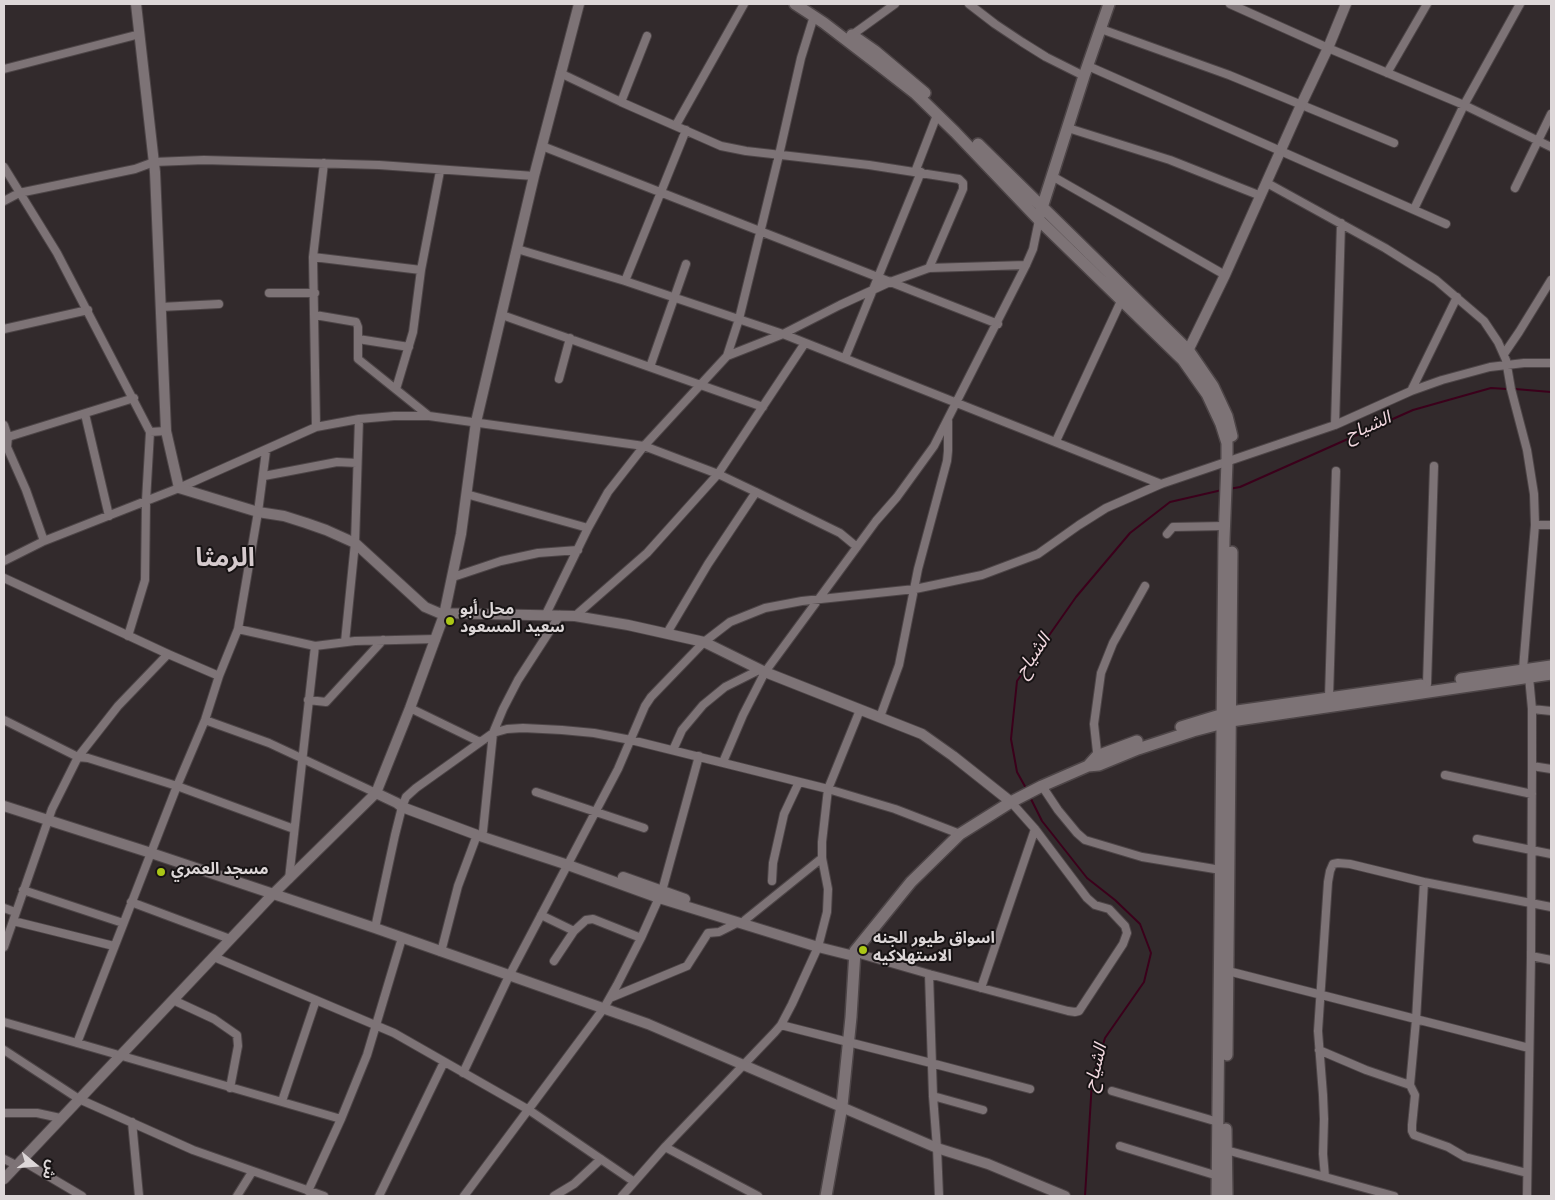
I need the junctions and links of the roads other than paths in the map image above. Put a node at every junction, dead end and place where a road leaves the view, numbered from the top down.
1 (136, 4) edge
2 (579, 4) edge
3 (744, 4) edge
4 (795, 4) edge
5 (807, 4) edge
6 (895, 4) edge
7 (968, 4) edge
8 (1109, 4) edge
9 (1230, 4) edge
10 (1346, 4) edge
11 (1427, 4) edge
12 (1520, 4) edge
13 (814, 16) junction
14 (1101, 29) junction
15 (140, 34) junction
16 (852, 35) junction
17 (647, 36) dead end
18 (1328, 48) junction
19 (4, 69) edge
20 (1086, 71) junction
21 (560, 73) junction
22 (1387, 73) junction
23 (622, 102) junction
24 (1301, 105) junction
25 (1464, 105) junction
26 (1551, 114) edge
27 (938, 115) junction
28 (676, 125) junction
29 (1068, 128) junction
30 (686, 130) junction
31 (1538, 139) junction
32 (1394, 142) dead end
33 (542, 146) junction
34 (1551, 147) edge
35 (1282, 150) junction
36 (780, 155) junction
37 (154, 162) junction
38 (324, 163) junction
39 (4, 167) edge
40 (440, 171) junction
41 (918, 172) junction
42 (534, 176) junction
43 (1050, 180) junction
44 (1267, 183) junction
45 (1515, 188) dead end
46 (1024, 190) junction
47 (661, 192) junction
48 (19, 193) junction
49 (1260, 196) junction
50 (4, 201) edge
51 (1042, 208) junction
52 (1414, 209) junction
53 (1039, 220) junction
54 (1341, 223) junction
55 (1446, 224) dead end
56 (760, 231) junction
57 (517, 249) junction
58 (313, 257) junction
59 (686, 264) dead end
60 (1026, 265) junction
61 (929, 268) junction
62 (422, 270) junction
63 (1226, 275) junction
64 (878, 277) junction
65 (1551, 280) edge
66 (625, 281) junction
67 (890, 282) junction
68 (874, 290) junction
69 (269, 293) dead end
70 (315, 293) junction
71 (1457, 296) junction
72 (674, 298) junction
73 (1121, 301) junction
74 (219, 304) dead end
75 (160, 307) junction
76 (88, 310) junction
77 (315, 315) junction
78 (502, 315) junction
79 (739, 320) junction
80 (998, 324) junction
81 (4, 329) edge
82 (783, 334) junction
83 (570, 338) junction
84 (358, 339) junction
85 (805, 343) junction
86 (409, 347) junction
87 (1504, 354) junction
88 (727, 356) junction
89 (1186, 356) junction
90 (845, 358) junction
91 (1551, 363) edge
92 (1506, 365) junction
93 (650, 368) junction
94 (558, 379) dead end
95 (702, 385) junction
96 (396, 388) junction
97 (1411, 391) junction
98 (134, 398) junction
99 (956, 402) junction
100 (763, 407) junction
101 (85, 414) junction
102 (429, 416) junction
103 (358, 419) junction
104 (948, 420) junction
105 (476, 422) junction
106 (4, 425) edge
107 (1335, 426) junction
108 (316, 427) junction
109 (166, 431) junction
110 (150, 432) junction
111 (8, 437) junction
112 (1056, 441) junction
113 (644, 446) junction
114 (5, 448) edge
115 (266, 451) junction
116 (358, 463) junction
117 (1434, 466) dead end
118 (1230, 467) junction
119 (1336, 471) dead end
120 (718, 474) junction
121 (264, 476) junction
122 (1161, 484) junction
123 (179, 488) junction
124 (756, 492) junction
125 (466, 494) junction
126 (1228, 496) junction
127 (146, 501) junction
128 (258, 512) junction
129 (109, 516) junction
130 (1551, 525) edge
131 (1224, 526) junction
132 (1536, 526) junction
133 (588, 528) junction
134 (1167, 534) dead end
135 (44, 540) junction
136 (355, 543) junction
137 (856, 547) junction
138 (578, 550) junction
139 (4, 561) edge
140 (453, 577) junction
141 (4, 578) edge
142 (1145, 586) dead end
143 (915, 589) junction
144 (819, 598) junction
145 (546, 614) junction
146 (444, 615) junction
147 (560, 615) junction
148 (575, 616) junction
149 (238, 628) junction
150 (667, 633) junction
151 (128, 636) junction
152 (436, 639) junction
153 (383, 640) junction
154 (344, 642) junction
155 (704, 642) junction
156 (315, 646) junction
157 (168, 654) junction
158 (1551, 666) edge
159 (762, 671) junction
160 (1526, 673) junction
161 (1551, 674) edge
162 (219, 676) junction
163 (1426, 684) junction
164 (1329, 697) junction
165 (308, 700) junction
166 (410, 708) junction
167 (1532, 709) junction
168 (860, 710) junction
169 (1551, 711) edge
170 (880, 717) junction
171 (1226, 718) junction
172 (4, 720) edge
173 (205, 720) junction
174 (493, 733) junction
175 (631, 740) junction
176 (480, 742) junction
177 (673, 750) junction
178 (699, 756) junction
179 (78, 757) junction
180 (301, 759) junction
181 (723, 762) junction
182 (1095, 763) junction
183 (1532, 766) junction
184 (1551, 769) edge
185 (1445, 775) dead end
186 (799, 782) junction
187 (177, 786) junction
188 (1040, 787) junction
189 (828, 789) junction
190 (536, 792) dead end
191 (376, 793) junction
192 (1532, 794) junction
193 (1014, 800) junction
194 (401, 804) junction
195 (4, 806) edge
196 (595, 812) junction
197 (49, 820) junction
198 (644, 828) dead end
199 (294, 829) junction
200 (1035, 829) junction
201 (480, 833) junction
202 (960, 834) junction
203 (1477, 839) dead end
204 (1531, 850) junction
205 (151, 853) junction
206 (1551, 854) edge
207 (822, 858) junction
208 (570, 862) junction
209 (1222, 870) junction
210 (289, 879) junction
211 (772, 881) dead end
212 (1424, 882) junction
213 (23, 890) junction
214 (273, 894) junction
215 (660, 894) junction
216 (131, 902) junction
217 (1532, 902) junction
218 (1551, 907) edge
219 (4, 908) edge
220 (15, 912) junction
221 (541, 915) junction
222 (13, 921) junction
223 (741, 921) junction
224 (123, 923) junction
225 (375, 928) junction
226 (574, 931) junction
227 (402, 938) junction
228 (641, 938) junction
229 (230, 940) junction
230 (819, 944) junction
231 (114, 946) junction
232 (4, 947) edge
233 (441, 952) junction
234 (857, 954) junction
235 (214, 956) junction
236 (1532, 956) junction
237 (1551, 960) edge
238 (554, 961) dead end
239 (1224, 970) junction
240 (929, 974) junction
241 (509, 976) junction
242 (981, 988) junction
243 (1321, 995) junction
244 (610, 998) junction
245 (173, 1000) junction
246 (316, 1000) junction
247 (604, 1008) junction
248 (1416, 1020) junction
249 (4, 1022) edge
250 (377, 1024) junction
251 (780, 1026) junction
252 (849, 1042) junction
253 (77, 1043) junction
254 (1529, 1048) junction
255 (4, 1050) edge
256 (1319, 1050) junction
257 (120, 1056) junction
258 (444, 1062) junction
259 (931, 1063) junction
260 (745, 1065) junction
261 (463, 1073) junction
262 (1410, 1086) junction
263 (230, 1088) junction
264 (1030, 1089) dead end
265 (1112, 1091) dead end
266 (932, 1096) junction
267 (79, 1099) junction
268 (282, 1101) junction
269 (842, 1106) junction
270 (529, 1110) junction
271 (983, 1110) dead end
272 (4, 1113) edge
273 (60, 1118) junction
274 (341, 1119) junction
275 (132, 1122) junction
276 (1218, 1122) junction
277 (1120, 1146) dead end
278 (665, 1147) junction
279 (937, 1148) junction
280 (1226, 1150) junction
281 (4, 1159) edge
282 (601, 1159) junction
283 (18, 1163) junction
284 (252, 1172) junction
285 (1527, 1173) junction
286 (1218, 1176) junction
287 (1325, 1176) junction
288 (4, 1178) edge
289 (633, 1182) junction
290 (308, 1191) junction
291 (565, 1194) edge
292 (82, 1196) edge
293 (139, 1196) edge
294 (237, 1196) edge
295 (324, 1196) edge
296 (379, 1196) edge
297 (464, 1196) edge
298 (554, 1196) edge
299 (622, 1196) edge
300 (758, 1196) edge
301 (826, 1196) edge
302 (939, 1196) edge
303 (1064, 1196) edge
304 (1217, 1196) edge
305 (1227, 1196) edge
306 (1394, 1196) edge
307 (1527, 1196) edge

1 - 15 street
2 - 21 street
3 - 28 street
4 - 13 main road
5 - 16 main road
6 - 16 street
7 - 20 street
8 - 14 main road
9 - 18 street
10 - 18 street
11 - 22 street
12 - 25 street
13 - 27 main road
13 - 36 street
14 - 20 main road
14 - 24 street
15 - 19 street
15 - 37 street
16 - 46 main road
17 - 23 street
18 - 22 street
18 - 24 street
20 - 29 main road
20 - 35 street
21 - 23 street
21 - 33 street
22 - 25 street
23 - 28 street
24 - 32 street
24 - 35 street
25 - 31 street
25 - 52 street
26 - 31 street
27 - 41 street
27 - 53 main road
28 - 30 street
29 - 43 main road
29 - 49 street
30 - 36 street
30 - 47 street
31 - 34 street
31 - 45 street
33 - 42 street
33 - 47 street
35 - 44 street
35 - 52 street
36 - 41 street
36 - 56 street
37 - 38 street
37 - 48 street
37 - 75 street
38 - 40 street
38 - 58 street
39 - 48 street
40 - 42 street
40 - 62 street
41 - 61 street
41 - 64 street
42 - 57 street
43 - 46 main road
43 - 51 main road
43 - 63 street
44 - 49 street
44 - 54 street
46 - 51 main road
47 - 56 street
47 - 66 street
48 - 50 street
48 - 76 street
49 - 63 street
51 - 53 main road
51 - 89 main road
52 - 55 street
53 - 60 street
53 - 73 main road
54 - 71 street
54 - 107 street
56 - 64 street
56 - 79 street
57 - 66 street
57 - 78 street
58 - 62 street
58 - 70 street
59 - 72 street
60 - 61 street
60 - 80 street
61 - 67 street
62 - 86 street
63 - 89 street
64 - 67 street
64 - 68 street
65 - 87 street
66 - 72 street
67 - 68 street
67 - 80 street
68 - 82 street
68 - 90 street
69 - 70 street
70 - 77 street
71 - 87 street
71 - 97 street
72 - 79 street
72 - 93 street
73 - 89 main road
73 - 112 street
74 - 75 street
75 - 109 street
76 - 81 street
76 - 98 street
77 - 84 street
77 - 108 street
78 - 83 street
78 - 105 street
79 - 82 street
79 - 88 street
80 - 99 street
82 - 85 street
82 - 88 street
83 - 93 street
83 - 94 street
84 - 86 street
84 - 96 street
85 - 90 street
85 - 100 street
86 - 96 street
87 - 92 street
88 - 95 street
89 - 118 main road
90 - 99 street
91 - 92 street
92 - 97 street
92 - 132 street
93 - 95 street
95 - 100 street
95 - 113 street
96 - 102 street
97 - 107 street
98 - 101 street
98 - 110 street
99 - 104 street
99 - 112 street
100 - 120 street
101 - 111 street
101 - 129 street
102 - 103 street
102 - 105 street
103 - 108 street
103 - 116 street
104 - 137 street
104 - 143 street
105 - 113 street
105 - 125 street
106 - 111 street
107 - 118 street
108 - 115 street
109 - 110 street
109 - 123 street
110 - 127 street
111 - 114 street
112 - 122 street
113 - 120 street
113 - 133 street
114 - 135 street
115 - 121 street
115 - 123 street
116 - 121 street
116 - 136 street
117 - 163 street
118 - 122 street
118 - 126 main road
119 - 164 street
120 - 124 street
120 - 148 street
121 - 128 street
122 - 143 street
123 - 127 street
123 - 128 street
124 - 137 street
124 - 150 street
125 - 133 street
125 - 140 street
126 - 131 main road
126 - 171 main road
127 - 129 street
127 - 151 street
128 - 136 street
128 - 149 street
129 - 135 street
130 - 132 street
131 - 134 street
131 - 171 main road
132 - 160 street
133 - 138 street
135 - 139 street
136 - 146 street
136 - 154 street
137 - 144 street
138 - 140 street
138 - 145 street
140 - 146 street
141 - 151 street
142 - 182 street
143 - 144 street
143 - 170 street
144 - 155 street
144 - 159 street
145 - 146 street
145 - 147 street
146 - 152 street
147 - 148 street
147 - 174 street
148 - 150 street
149 - 156 street
149 - 162 street
150 - 155 street
151 - 157 street
152 - 153 street
152 - 166 street
153 - 154 street
153 - 165 street
154 - 156 street
155 - 159 street
155 - 175 street
156 - 165 street
157 - 162 street
157 - 179 street
158 - 160 main road
159 - 168 street
159 - 177 street
159 - 181 street
160 - 161 main road
160 - 163 main road
160 - 167 street
160 - 171 main road
162 - 173 street
163 - 164 main road
164 - 171 main road
165 - 180 street
166 - 176 street
166 - 191 street
167 - 169 street
167 - 183 street
168 - 170 street
168 - 189 street
170 - 193 street
171 - 182 main road
171 - 209 main road
171 - 239 main road
172 - 179 street
173 - 180 street
173 - 187 street
174 - 175 street
174 - 176 street
174 - 201 street
175 - 177 street
175 - 196 street
176 - 194 street
177 - 178 street
178 - 181 street
178 - 215 street
179 - 187 street
179 - 197 street
180 - 191 street
180 - 199 street
181 - 186 street
182 - 188 main road
183 - 184 street
183 - 192 street
185 - 192 street
186 - 189 street
186 - 211 street
187 - 199 street
187 - 205 street
188 - 193 main road
188 - 209 street
189 - 202 street
189 - 207 street
190 - 196 street
191 - 194 street
191 - 210 street
192 - 204 street
193 - 200 street
193 - 202 main road
194 - 201 street
194 - 225 street
195 - 197 street
196 - 198 street
196 - 208 street
197 - 205 street
197 - 213 street
199 - 210 street
200 - 242 street
200 - 242 street
201 - 208 street
201 - 233 street
202 - 234 main road
203 - 204 street
204 - 206 street
204 - 217 street
205 - 214 street
205 - 216 street
207 - 223 street
207 - 230 street
208 - 215 street
208 - 221 street
209 - 239 main road
210 - 214 street
212 - 217 street
212 - 243 street
212 - 248 street
213 - 220 street
213 - 224 street
214 - 225 street
214 - 229 street
215 - 223 street
215 - 228 street
216 - 224 street
216 - 229 street
217 - 218 street
217 - 236 street
219 - 220 street
220 - 222 street
221 - 226 street
221 - 241 street
222 - 231 street
222 - 232 street
223 - 230 street
223 - 244 street
224 - 231 street
225 - 227 street
226 - 228 street
226 - 238 street
227 - 233 street
227 - 250 street
228 - 244 street
229 - 235 street
230 - 234 street
230 - 251 street
231 - 253 street
233 - 241 street
234 - 240 street
234 - 252 main road
235 - 245 street
235 - 246 street
236 - 237 street
236 - 254 street
239 - 243 street
239 - 276 main road
239 - 280 main road
240 - 242 street
240 - 259 street
241 - 247 street
241 - 261 street
243 - 248 street
243 - 256 street
244 - 247 street
245 - 257 street
245 - 263 street
246 - 250 street
246 - 268 street
247 - 260 street
247 - 270 street
248 - 254 street
248 - 262 street
249 - 253 street
250 - 258 street
250 - 274 street
251 - 252 street
251 - 260 street
252 - 259 street
252 - 269 main road
253 - 257 street
254 - 285 street
255 - 267 street
256 - 262 street
256 - 287 street
257 - 263 street
257 - 267 street
258 - 261 street
258 - 296 street
259 - 264 street
259 - 266 street
260 - 269 street
260 - 278 street
261 - 270 street
262 - 285 street
263 - 268 street
265 - 276 street
266 - 271 street
266 - 279 street
267 - 273 street
267 - 275 street
268 - 274 street
269 - 279 street
269 - 301 main road
270 - 282 street
270 - 297 street
272 - 273 street
273 - 283 street
274 - 290 street
275 - 284 street
275 - 293 street
276 - 286 main road
277 - 286 street
278 - 289 street
278 - 300 street
279 - 302 street
279 - 303 street
280 - 287 street
280 - 305 main road
281 - 283 street
282 - 289 street
282 - 291 street
283 - 288 street
283 - 292 street
284 - 290 street
284 - 294 street
285 - 307 street
286 - 304 main road
287 - 306 street
289 - 299 street
290 - 295 street
291 - 298 street

